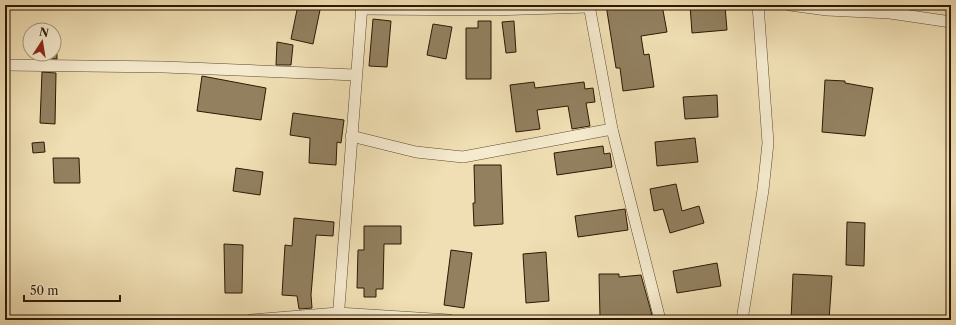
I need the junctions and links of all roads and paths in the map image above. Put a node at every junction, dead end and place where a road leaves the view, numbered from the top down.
1 (758, 5) edge
2 (790, 5) edge
3 (589, 6) edge
4 (361, 7) edge
5 (951, 22) edge
6 (5, 65) edge
7 (356, 76) junction
8 (612, 129) junction
9 (351, 136) junction
10 (338, 316) edge
11 (251, 320) edge
12 (449, 320) edge
13 (660, 320) edge
14 (742, 320) edge

1 - 14 street
2 - 5 street
3 - 4 street
3 - 8 street
4 - 7 street
6 - 7 street
7 - 9 street
8 - 9 street
8 - 13 street
9 - 10 street
10 - 11 street
10 - 12 street

